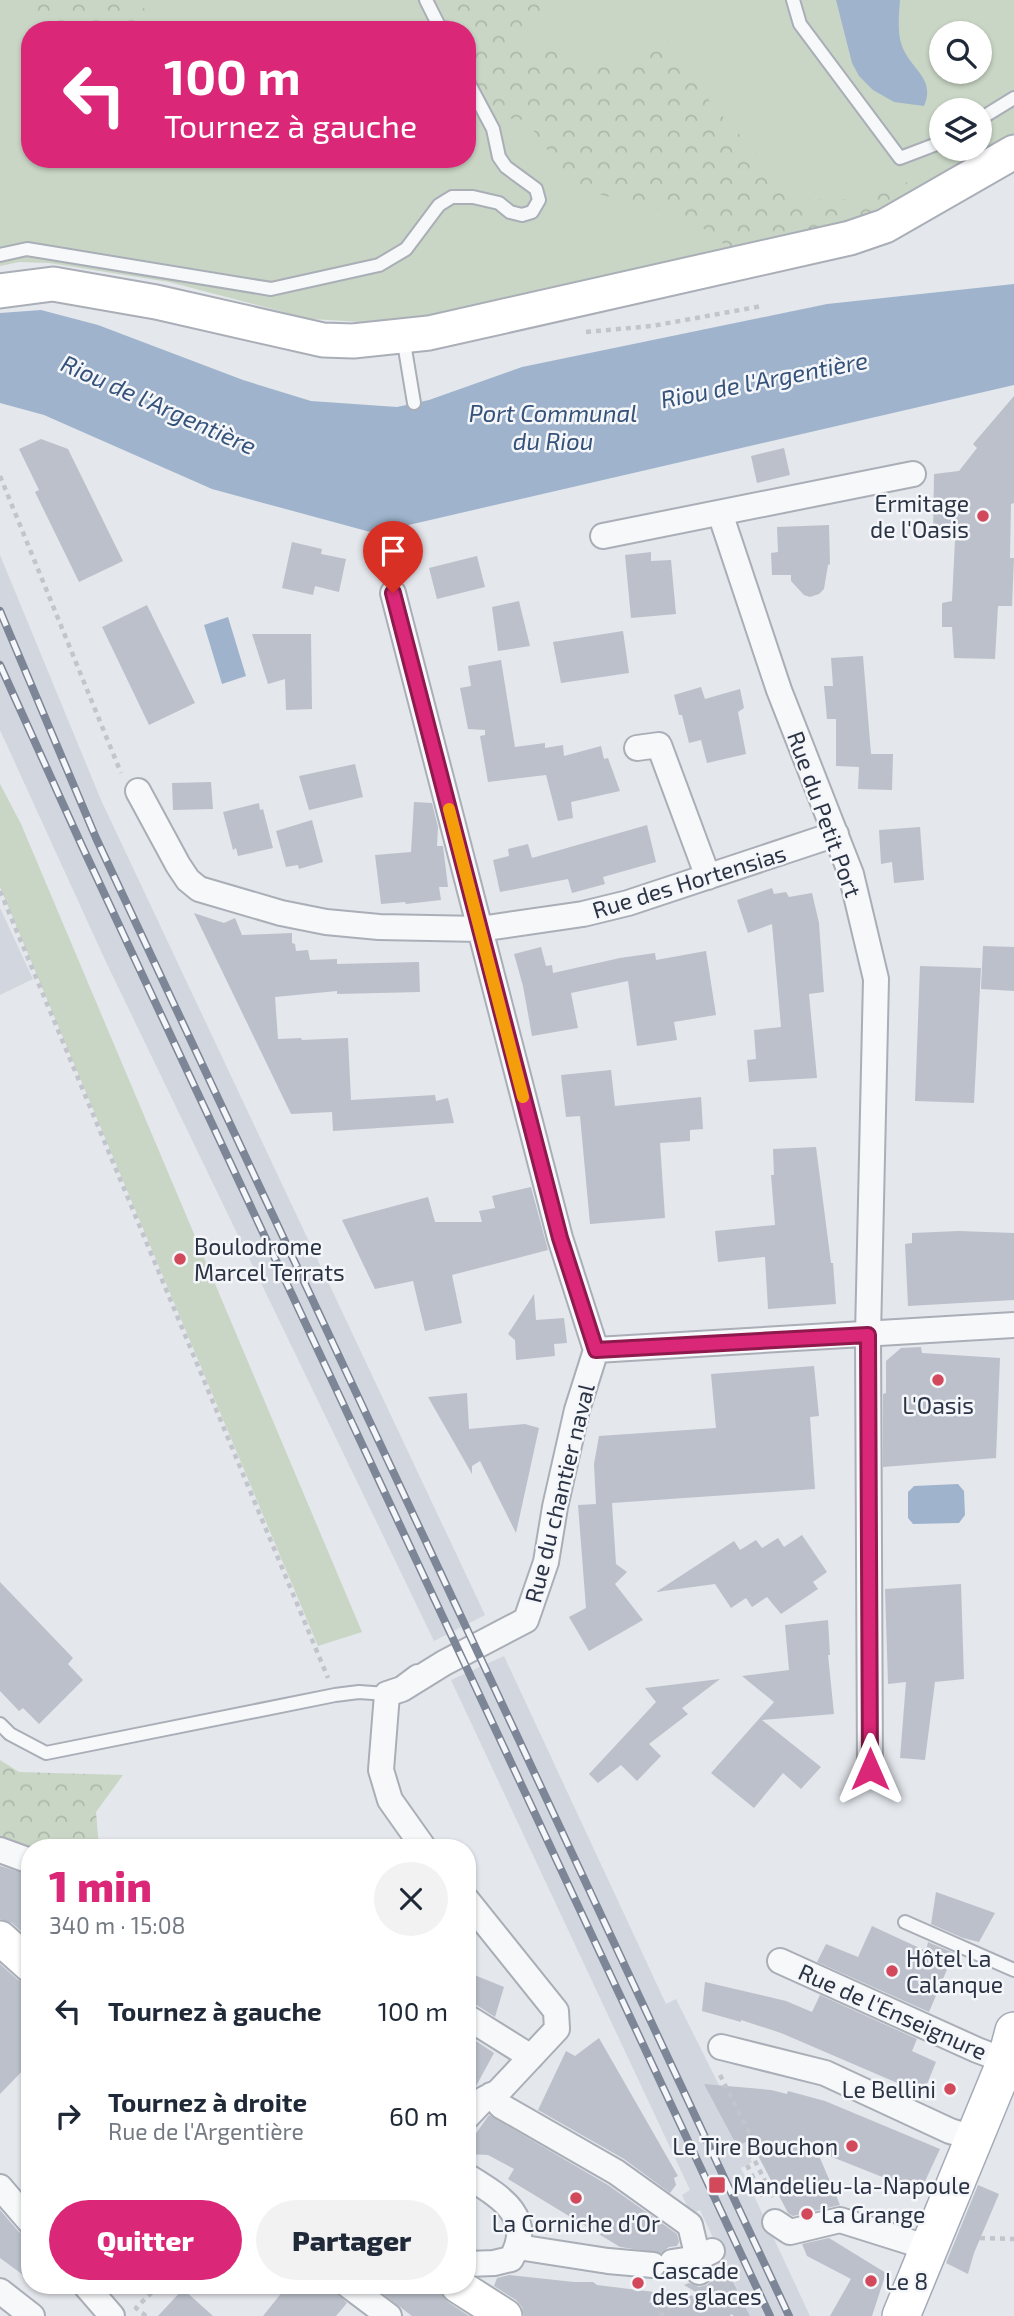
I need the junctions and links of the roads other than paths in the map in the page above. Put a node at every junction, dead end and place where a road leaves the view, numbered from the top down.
1 (426, 0) edge
2 (793, 0) edge
3 (436, 21) edge
4 (476, 97) edge
5 (1014, 98) edge
6 (992, 112) edge
7 (929, 147) edge
8 (1014, 152) edge
9 (0, 255) edge
10 (0, 291) edge
11 (396, 337) junction
12 (414, 403) dead end
13 (912, 474) dead end
14 (720, 513) junction
15 (603, 536) dead end
16 (393, 593) dead end
17 (637, 748) dead end
18 (138, 791) road end
19 (836, 834) junction
20 (708, 877) junction
21 (480, 929) junction
22 (1014, 1325) edge
23 (868, 1335) junction
24 (596, 1350) junction
25 (402, 1686) junction
26 (0, 1724) edge
27 (870, 1769) dead end
28 (418, 1839) edge
29 (0, 1850) edge
30 (21, 1858) edge
31 (476, 1911) edge
32 (905, 1922) dead end
33 (0, 1938) edge
34 (21, 1957) edge
35 (780, 1961) dead end
36 (1014, 1970) edge
37 (476, 2027) edge
38 (1010, 2046) edge
39 (718, 2056) road end
40 (531, 2057) junction
41 (476, 2105) edge
42 (476, 2106) edge
43 (974, 2138) junction
44 (476, 2182) edge
45 (0, 2187) edge
46 (21, 2212) edge
47 (783, 2227) road end
48 (518, 2247) junction
49 (929, 2248) junction
50 (476, 2264) edge
51 (0, 2291) edge
52 (93, 2294) edge
53 (360, 2294) edge
54 (470, 2294) edge
55 (32, 2316) edge
56 (113, 2316) edge
57 (389, 2316) edge
58 (505, 2316) edge
59 (901, 2316) edge

1 - 3 lane
2 - 7 lane
4 - 9 lane
5 - 6 lane
8 - 11 street
10 - 11 street
11 - 12 lane
13 - 14 street
14 - 15 street
14 - 19 street, Rue du Petit Port
16 - 21 street
17 - 20 street
18 - 21 street, Rue des Hortensias
19 - 20 street, Rue des Hortensias
19 - 23 street, Rue du Petit Port
20 - 21 street, Rue des Hortensias
21 - 24 street
22 - 23 street
23 - 24 street
23 - 27 street, Rue du Petit Port
24 - 25 street, Rue du chantier naval
25 - 26 lane
25 - 28 street
29 - 30 street
31 - 40 street
32 - 36 lane
33 - 34 street
35 - 38 street, Rue de l'Enseignure
37 - 40 street
38 - 43 main road
39 - 43 street
40 - 41 street
42 - 48 street
43 - 49 main road
44 - 48 street
45 - 46 street
47 - 49 street
48 - 50 street
49 - 59 main road
51 - 55 street
52 - 56 street
53 - 57 street
54 - 58 street

